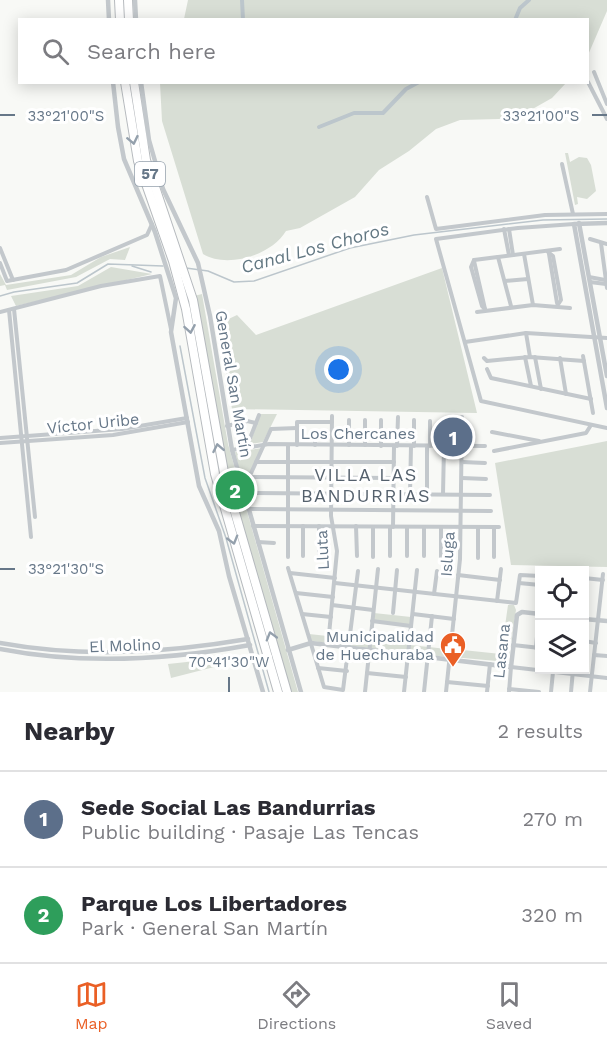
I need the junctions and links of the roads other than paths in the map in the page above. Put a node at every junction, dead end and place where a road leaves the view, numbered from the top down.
1 (108, 0) edge
2 (119, 0) edge
3 (128, 0) edge
4 (135, 0) edge
5 (109, 18) edge
6 (120, 18) edge
7 (129, 18) edge
8 (136, 18) edge
9 (594, 72) dead end
10 (114, 84) edge
11 (125, 84) edge
12 (134, 84) edge
13 (141, 84) edge
14 (589, 84) edge
15 (607, 104) edge
16 (607, 119) edge
17 (562, 164) dead end
18 (427, 197) dead end
19 (573, 214) junction
20 (607, 214) edge
21 (152, 224) junction
22 (576, 224) junction
23 (607, 224) edge
24 (506, 229) junction
25 (147, 236) junction
26 (590, 239) dead end
27 (158, 240) junction
28 (601, 243) junction
29 (607, 243) edge
30 (0, 248) edge
31 (560, 249) dead end
32 (547, 251) junction
33 (524, 254) junction
34 (582, 254) junction
35 (511, 255) junction
36 (498, 257) junction
37 (169, 261) junction
38 (0, 263) edge
39 (605, 269) edge
40 (172, 272) junction
41 (528, 279) junction
42 (13, 280) junction
43 (590, 280) junction
44 (505, 281) junction
45 (606, 284) edge
46 (533, 305) junction
47 (511, 306) junction
48 (557, 306) junction
49 (591, 306) junction
50 (570, 308) dead end
51 (12, 309) junction
52 (485, 309) junction
53 (0, 312) edge
54 (477, 312) dead end
55 (171, 332) junction
56 (526, 333) junction
57 (597, 337) junction
58 (607, 338) edge
59 (465, 342) junction
60 (18, 344) junction
61 (12, 345) junction
62 (530, 357) junction
63 (484, 358) dead end
64 (560, 358) junction
65 (602, 367) junction
66 (487, 369) dead end
67 (607, 376) edge
68 (531, 386) junction
69 (541, 388) junction
70 (566, 394) junction
71 (591, 399) junction
72 (607, 408) edge
73 (593, 413) dead end
74 (259, 415) dead end
75 (332, 416) dead end
76 (398, 417) dead end
77 (462, 417) dead end
78 (188, 420) junction
79 (349, 420) dead end
80 (365, 420) dead end
81 (381, 420) dead end
82 (414, 420) dead end
83 (446, 420) dead end
84 (430, 421) dead end
85 (332, 422) junction
86 (256, 423) junction
87 (591, 425) junction
88 (226, 426) junction
89 (607, 428) edge
90 (297, 429) junction
91 (113, 432) junction
92 (315, 432) dead end
93 (492, 432) dead end
94 (21, 436) junction
95 (27, 436) junction
96 (0, 438) edge
97 (24, 442) junction
98 (543, 442) junction
99 (0, 444) edge
100 (264, 445) junction
101 (288, 445) junction
102 (297, 445) junction
103 (315, 445) junction
104 (332, 445) junction
105 (349, 445) junction
106 (365, 445) junction
107 (381, 446) junction
108 (396, 446) junction
109 (412, 446) junction
110 (429, 446) junction
111 (445, 446) junction
112 (462, 446) junction
113 (485, 446) dead end
114 (247, 447) junction
115 (232, 450) junction
116 (494, 452) dead end
117 (256, 462) junction
118 (288, 462) junction
119 (332, 462) junction
120 (394, 462) junction
121 (462, 462) junction
122 (485, 463) dead end
123 (249, 477) junction
124 (288, 478) junction
125 (332, 478) junction
126 (394, 478) junction
127 (462, 478) junction
128 (486, 479) dead end
129 (243, 493) junction
130 (288, 494) junction
131 (332, 494) junction
132 (394, 494) junction
133 (410, 494) junction
134 (427, 494) junction
135 (444, 494) junction
136 (461, 495) junction
137 (490, 495) dead end
138 (27, 501) junction
139 (33, 501) junction
140 (247, 509) junction
141 (288, 509) junction
142 (331, 510) junction
143 (394, 510) junction
144 (461, 510) junction
145 (491, 511) dead end
146 (35, 518) dead end
147 (252, 526) junction
148 (288, 526) junction
149 (303, 526) junction
150 (319, 526) junction
151 (333, 526) junction
152 (357, 526) junction
153 (373, 527) junction
154 (392, 527) junction
155 (407, 527) junction
156 (424, 527) junction
157 (441, 527) junction
158 (461, 527) junction
159 (478, 527) junction
160 (31, 537) dead end
161 (257, 543) junction
162 (274, 543) dead end
163 (303, 556) dead end
164 (319, 556) dead end
165 (357, 556) dead end
166 (390, 556) dead end
167 (407, 556) dead end
168 (424, 556) dead end
169 (288, 557) dead end
170 (373, 557) dead end
171 (441, 557) dead end
172 (494, 557) dead end
173 (478, 558) dead end
174 (378, 569) dead end
175 (501, 569) dead end
176 (397, 570) dead end
177 (417, 570) dead end
178 (358, 571) dead end
179 (437, 571) dead end
180 (603, 574) dead end
181 (458, 575) junction
182 (535, 576) edge
183 (335, 578) junction
184 (589, 578) edge
185 (500, 580) junction
186 (603, 580) junction
187 (334, 583) junction
188 (519, 583) junction
189 (535, 585) edge
190 (356, 586) junction
191 (376, 588) junction
192 (395, 590) junction
193 (601, 591) junction
194 (415, 592) junction
195 (607, 592) edge
196 (296, 593) junction
197 (434, 594) junction
198 (333, 597) junction
199 (456, 597) junction
200 (497, 601) junction
201 (332, 605) junction
202 (354, 608) junction
203 (373, 610) junction
204 (393, 613) dead end
205 (302, 614) junction
206 (412, 614) junction
207 (535, 614) edge
208 (432, 616) junction
209 (331, 617) junction
210 (454, 619) junction
211 (589, 619) edge
212 (598, 620) junction
213 (372, 621) junction
214 (607, 621) edge
215 (411, 626) junction
216 (248, 639) junction
217 (589, 642) edge
218 (0, 643) edge
219 (221, 643) junction
220 (596, 643) junction
221 (310, 644) junction
222 (250, 645) junction
223 (328, 645) junction
224 (513, 645) junction
225 (349, 648) junction
226 (535, 648) edge
227 (0, 650) edge
228 (219, 650) junction
229 (288, 650) junction
230 (369, 650) junction
231 (59, 652) junction
232 (408, 654) junction
233 (594, 655) junction
234 (607, 656) edge
235 (427, 657) junction
236 (57, 659) junction
237 (449, 659) junction
238 (490, 664) junction
239 (511, 667) junction
240 (318, 668) junction
241 (535, 669) edge
242 (347, 671) junction
243 (367, 673) junction
244 (553, 674) edge
245 (573, 674) edge
246 (582, 674) edge
247 (592, 676) junction
248 (406, 677) junction
249 (607, 678) edge
250 (447, 682) junction
251 (488, 686) junction
252 (509, 690) edge
253 (263, 692) edge
254 (278, 692) edge
255 (287, 692) edge
256 (301, 692) edge
257 (364, 692) edge
258 (404, 692) edge
259 (424, 692) edge
260 (446, 692) edge
261 (487, 692) edge
262 (531, 692) edge
263 (539, 692) edge
264 (551, 692) edge
265 (571, 692) edge
266 (590, 692) edge

1 - 5 street
2 - 6 highway
3 - 7 highway
4 - 8 street
9 - 15 street
10 - 21 street
11 -> 37 highway, 57
255 -> 12 highway, 57
13 - 88 street, General San Martín
14 - 16 street
17 - 19 street
18 - 19 street
19 - 20 street
21 - 25 street
21 - 27 street
22 - 23 street
22 - 24 street
22 - 34 street
24 - 35 street
24 - 59 street
25 - 27 street
25 - 42 street
26 - 28 street
27 - 37 street
28 - 29 street
28 - 39 street
30 - 42 street
31 - 32 street
32 - 33 street
32 - 48 street
33 - 35 street
33 - 41 street
34 - 43 street
34 - 49 street
35 - 36 street
36 - 44 street
36 - 52 street
37 - 40 highway, 57
38 - 42 street
39 - 45 street
40 - 55 street
40 -> 254 highway, 57
41 - 44 street
41 - 46 street
43 - 45 street
43 - 49 street
44 - 47 street
46 - 47 street
46 - 48 street
47 - 52 street
48 - 50 street
49 - 57 street
51 - 53 street
51 - 55 street
51 - 60 street
51 - 61 street
52 - 54 street
55 - 78 street
56 - 57 street
56 - 59 street
56 - 62 street
57 - 58 street
57 - 65 street
59 - 87 street
60 - 61 street
60 - 95 street
61 - 94 street
62 - 63 street
62 - 64 street
62 - 68 street
62 - 69 street
64 - 70 street
64 - 71 street
65 - 67 street
65 - 72 street
66 - 68 street
68 - 69 street
69 - 70 street
70 - 71 street
71 - 73 street
74 - 86 street
75 - 85 street, Lluta
76 - 108 street
77 - 112 street, Isluga
78 - 91 street, Víctor Uribe
78 - 216 street
79 - 105 street
80 - 106 street
81 - 107 street
82 - 109 street
83 - 111 street
84 - 110 street
85 - 90 street
85 - 104 street, Lluta
86 - 88 street
86 - 114 street
87 - 89 street
87 - 98 street
88 - 115 street, General San Martín
90 - 100 street
90 - 102 street
91 - 95 street, Víctor Uribe
91 - 97 street, Víctor Uribe
92 - 103 street
93 - 98 street
94 - 95 street, Víctor Uribe
94 - 96 street, Víctor Uribe
94 - 97 street
95 - 97 street
97 - 99 street, Víctor Uribe
97 - 138 street
97 - 139 street
98 - 116 street
100 - 101 street, Los Chercanes
100 - 114 street, Los Chercanes
100 - 117 street
101 - 102 street, Los Chercanes
101 - 118 street
102 - 103 street, Los Chercanes
103 - 104 street, Los Chercanes
104 - 105 street, Los Chercanes
104 - 119 street, Lluta
105 - 106 street, Los Chercanes
106 - 107 street, Los Chercanes
107 - 108 street, Los Chercanes
108 - 109 street, Los Chercanes
108 - 120 street
109 - 110 street, Los Chercanes
109 - 133 street
110 - 111 street, Los Chercanes
110 - 134 street
111 - 112 street, Los Chercanes
111 - 135 street
112 - 113 street, Los Chercanes
112 - 121 street, Isluga
114 - 115 street, Los Chercanes
115 - 129 street, General San Martín
117 - 118 street
117 - 123 street
118 - 119 street
118 - 124 street
119 - 120 street
119 - 125 street, Lluta
120 - 126 street
121 - 122 street
121 - 127 street, Isluga
123 - 124 street
123 - 129 street
124 - 125 street
124 - 130 street
125 - 126 street
125 - 131 street, Lluta
126 - 132 street
127 - 128 street
127 - 136 street, Isluga
129 - 130 street
129 - 140 street, General San Martín
130 - 131 street
130 - 141 street
131 - 132 street
131 - 142 street, Lluta
132 - 133 street
132 - 143 street
133 - 134 street
134 - 135 street
135 - 136 street
136 - 137 street
136 - 144 street, Isluga
138 - 139 street
138 - 160 street
139 - 146 street
140 - 141 street
140 - 147 street, General San Martín
141 - 142 street
141 - 148 street
142 - 143 street
142 - 151 street, Lluta
143 - 144 street
143 - 154 street
144 - 145 street
144 - 158 street, Isluga
147 - 148 street
147 - 161 street, General San Martín
148 - 149 street
148 - 169 street
149 - 150 street
149 - 163 street
150 - 151 street
150 - 164 street
151 - 152 street
151 - 183 street, Lluta
152 - 153 street
152 - 165 street
153 - 154 street
153 - 170 street
154 - 155 street
154 - 166 street
155 - 156 street
155 - 167 street
156 - 157 street
156 - 168 street
157 - 158 street
157 - 171 street
158 - 159 street
158 - 181 street, Isluga
159 - 172 street
159 - 173 street
161 - 162 street
161 - 229 street, General San Martín
174 - 191 street
175 - 185 street
176 - 192 street
177 - 194 street
178 - 190 street
179 - 197 street
180 - 186 street
181 - 185 street
181 - 199 street, Isluga
182 - 188 street, Lasana
183 - 187 street, Lluta
183 - 196 street
184 - 186 street
185 - 200 street
186 - 193 street
187 - 190 street
187 - 198 street, Lluta
188 - 189 street
188 - 200 street, Lasana
190 - 191 street
190 - 202 street
191 - 192 street
191 - 203 street
192 - 194 street
192 - 204 street
193 - 195 street
193 - 212 street
194 - 197 street
194 - 206 street
196 - 198 street
196 - 205 street
197 - 199 street
198 - 201 street, Lluta
199 - 200 street
199 - 210 street, Isluga
201 - 202 street
201 - 209 street, Lluta
202 - 203 street
202 - 225 street
203 - 213 street
205 - 209 street
205 - 221 street
206 - 208 street
206 - 215 street
207 - 224 street, Lasana
208 - 210 street
208 - 235 street
209 - 223 street, Lluta
210 - 237 street, Isluga
211 - 212 street
212 - 214 street
212 - 220 street
213 - 215 street
213 - 230 street
215 - 232 street
216 - 219 street, El Molino
216 - 222 street
217 - 220 street
218 - 231 street, El Molino
219 - 228 street
219 - 231 street, El Molino
220 - 233 street
221 - 223 street
221 - 229 street
221 - 240 street
222 - 228 street, El Molino
222 - 253 street
223 - 225 street
224 - 226 street
224 - 239 street, Lasana
225 - 230 street
225 - 242 street
227 - 236 street, El Molino
228 - 236 street, El Molino
229 - 256 street, General San Martín
230 - 232 street
230 - 243 street
231 - 236 street
232 - 235 street
232 - 248 street
233 - 234 street
233 - 247 street
235 - 237 street
235 - 259 street
237 - 238 street
237 - 250 street, Isluga
238 - 239 street
238 - 251 street
239 - 241 street
239 - 252 street, Lasana
240 - 242 street
240 - 242 street
243 - 248 street
243 - 257 street
244 - 264 street
245 - 265 street
246 - 247 street
247 - 249 street
247 - 266 street
248 - 258 street
250 - 251 street
250 - 260 street, Isluga
251 - 261 street
252 - 262 street
262 - 263 street

